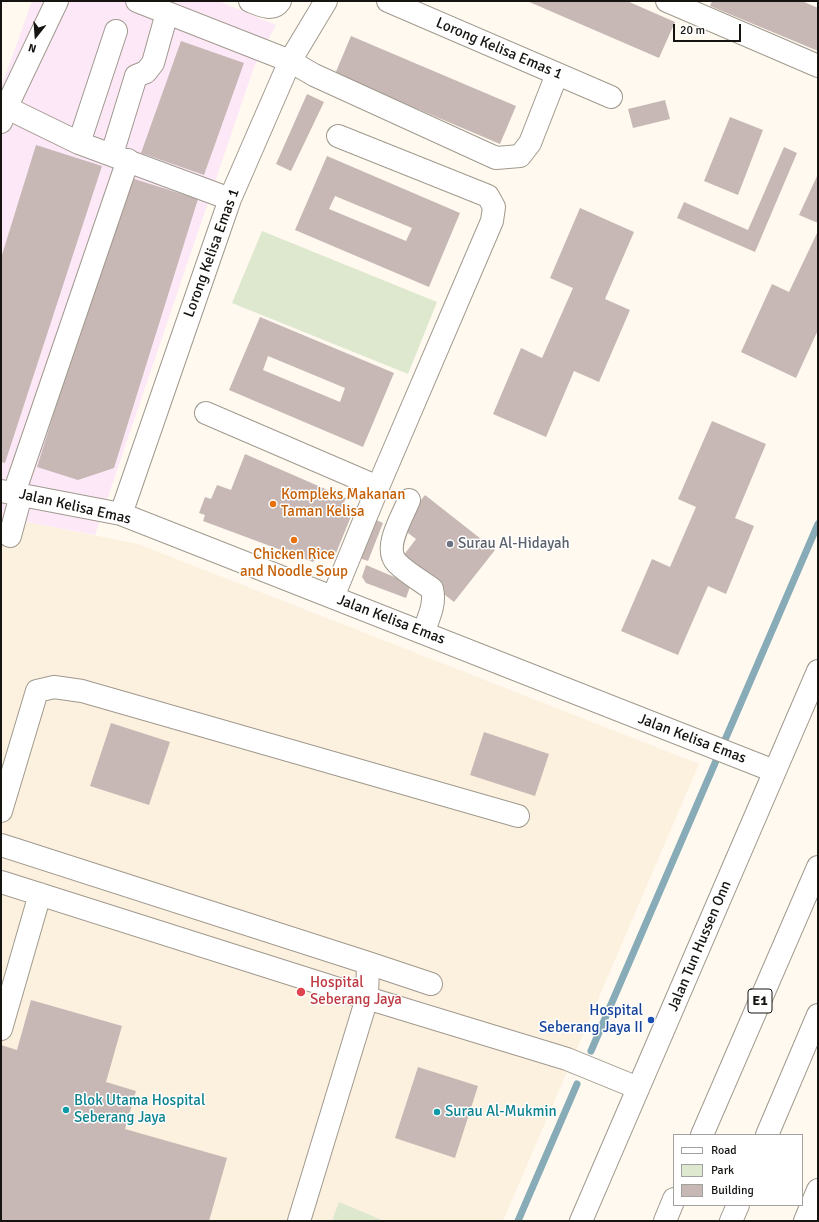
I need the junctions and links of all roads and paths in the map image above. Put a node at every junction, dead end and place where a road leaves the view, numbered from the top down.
1 (57, 1) edge
2 (137, 1) edge
3 (250, 1) edge
4 (280, 1) edge
5 (326, 1) edge
6 (388, 1) edge
7 (667, 1) edge
8 (692, 6) edge
9 (167, 13) junction
10 (116, 31) dead end
11 (290, 61) junction
12 (818, 66) edge
13 (557, 74) junction
14 (611, 97) dead end
15 (3, 112) edge
16 (338, 136) dead end
17 (78, 142) junction
18 (120, 157) junction
19 (230, 199) junction
20 (206, 412) dead end
21 (378, 487) junction
22 (12, 493) edge
23 (409, 500) dead end
24 (121, 514) junction
25 (10, 536) dead end
26 (333, 598) junction
27 (423, 633) junction
28 (818, 671) edge
29 (774, 771) junction
30 (1, 811) edge
31 (518, 816) dead end
32 (1, 845) edge
33 (818, 867) edge
34 (1, 882) edge
35 (40, 894) junction
36 (368, 963) junction
37 (431, 984) dead end
38 (367, 998) junction
39 (818, 1015) edge
40 (1, 1030) edge
41 (638, 1088) junction
42 (702, 1134) edge
43 (767, 1134) edge
44 (818, 1190) edge
45 (673, 1201) edge
46 (738, 1206) edge
47 (299, 1221) edge
48 (581, 1221) edge
49 (665, 1221) edge
50 (731, 1221) edge
51 (805, 1221) edge

1 - 15 main road
2 - 9 main road
3 - 4 main road
5 - 11 main road, Lorong Kelisa Emas 1
6 - 13 main road, Lorong Kelisa Emas 1
7 - 8 main road
8 - 12 main road
9 - 11 main road
9 - 18 main road
10 - 17 main road
11 - 13 main road
11 - 19 main road, Lorong Kelisa Emas 1
13 - 14 main road, Lorong Kelisa Emas 1
15 - 17 main road
16 - 21 main road
17 - 18 main road
18 - 19 main road
18 - 22 main road
19 - 24 main road, Lorong Kelisa Emas 1
20 - 21 main road
21 - 26 main road
22 - 24 main road, Jalan Kelisa Emas
22 - 25 main road
23 - 27 main road
24 - 26 main road, Jalan Kelisa Emas
26 - 27 main road, Jalan Kelisa Emas
27 - 29 main road, Jalan Kelisa Emas
28 - 29 main road, Jalan Tun Hussen Onn
29 - 41 main road, Jalan Tun Hussen Onn
30 - 31 main road
32 - 36 main road
33 - 42 main road, E1
34 - 35 main road
35 - 38 main road
35 - 40 main road
36 - 37 main road
36 - 38 main road
38 - 41 main road
38 - 47 main road
39 - 43 main road
41 - 48 main road, Jalan Tun Hussen Onn
44 - 51 main road
45 - 49 main road
46 - 50 main road

